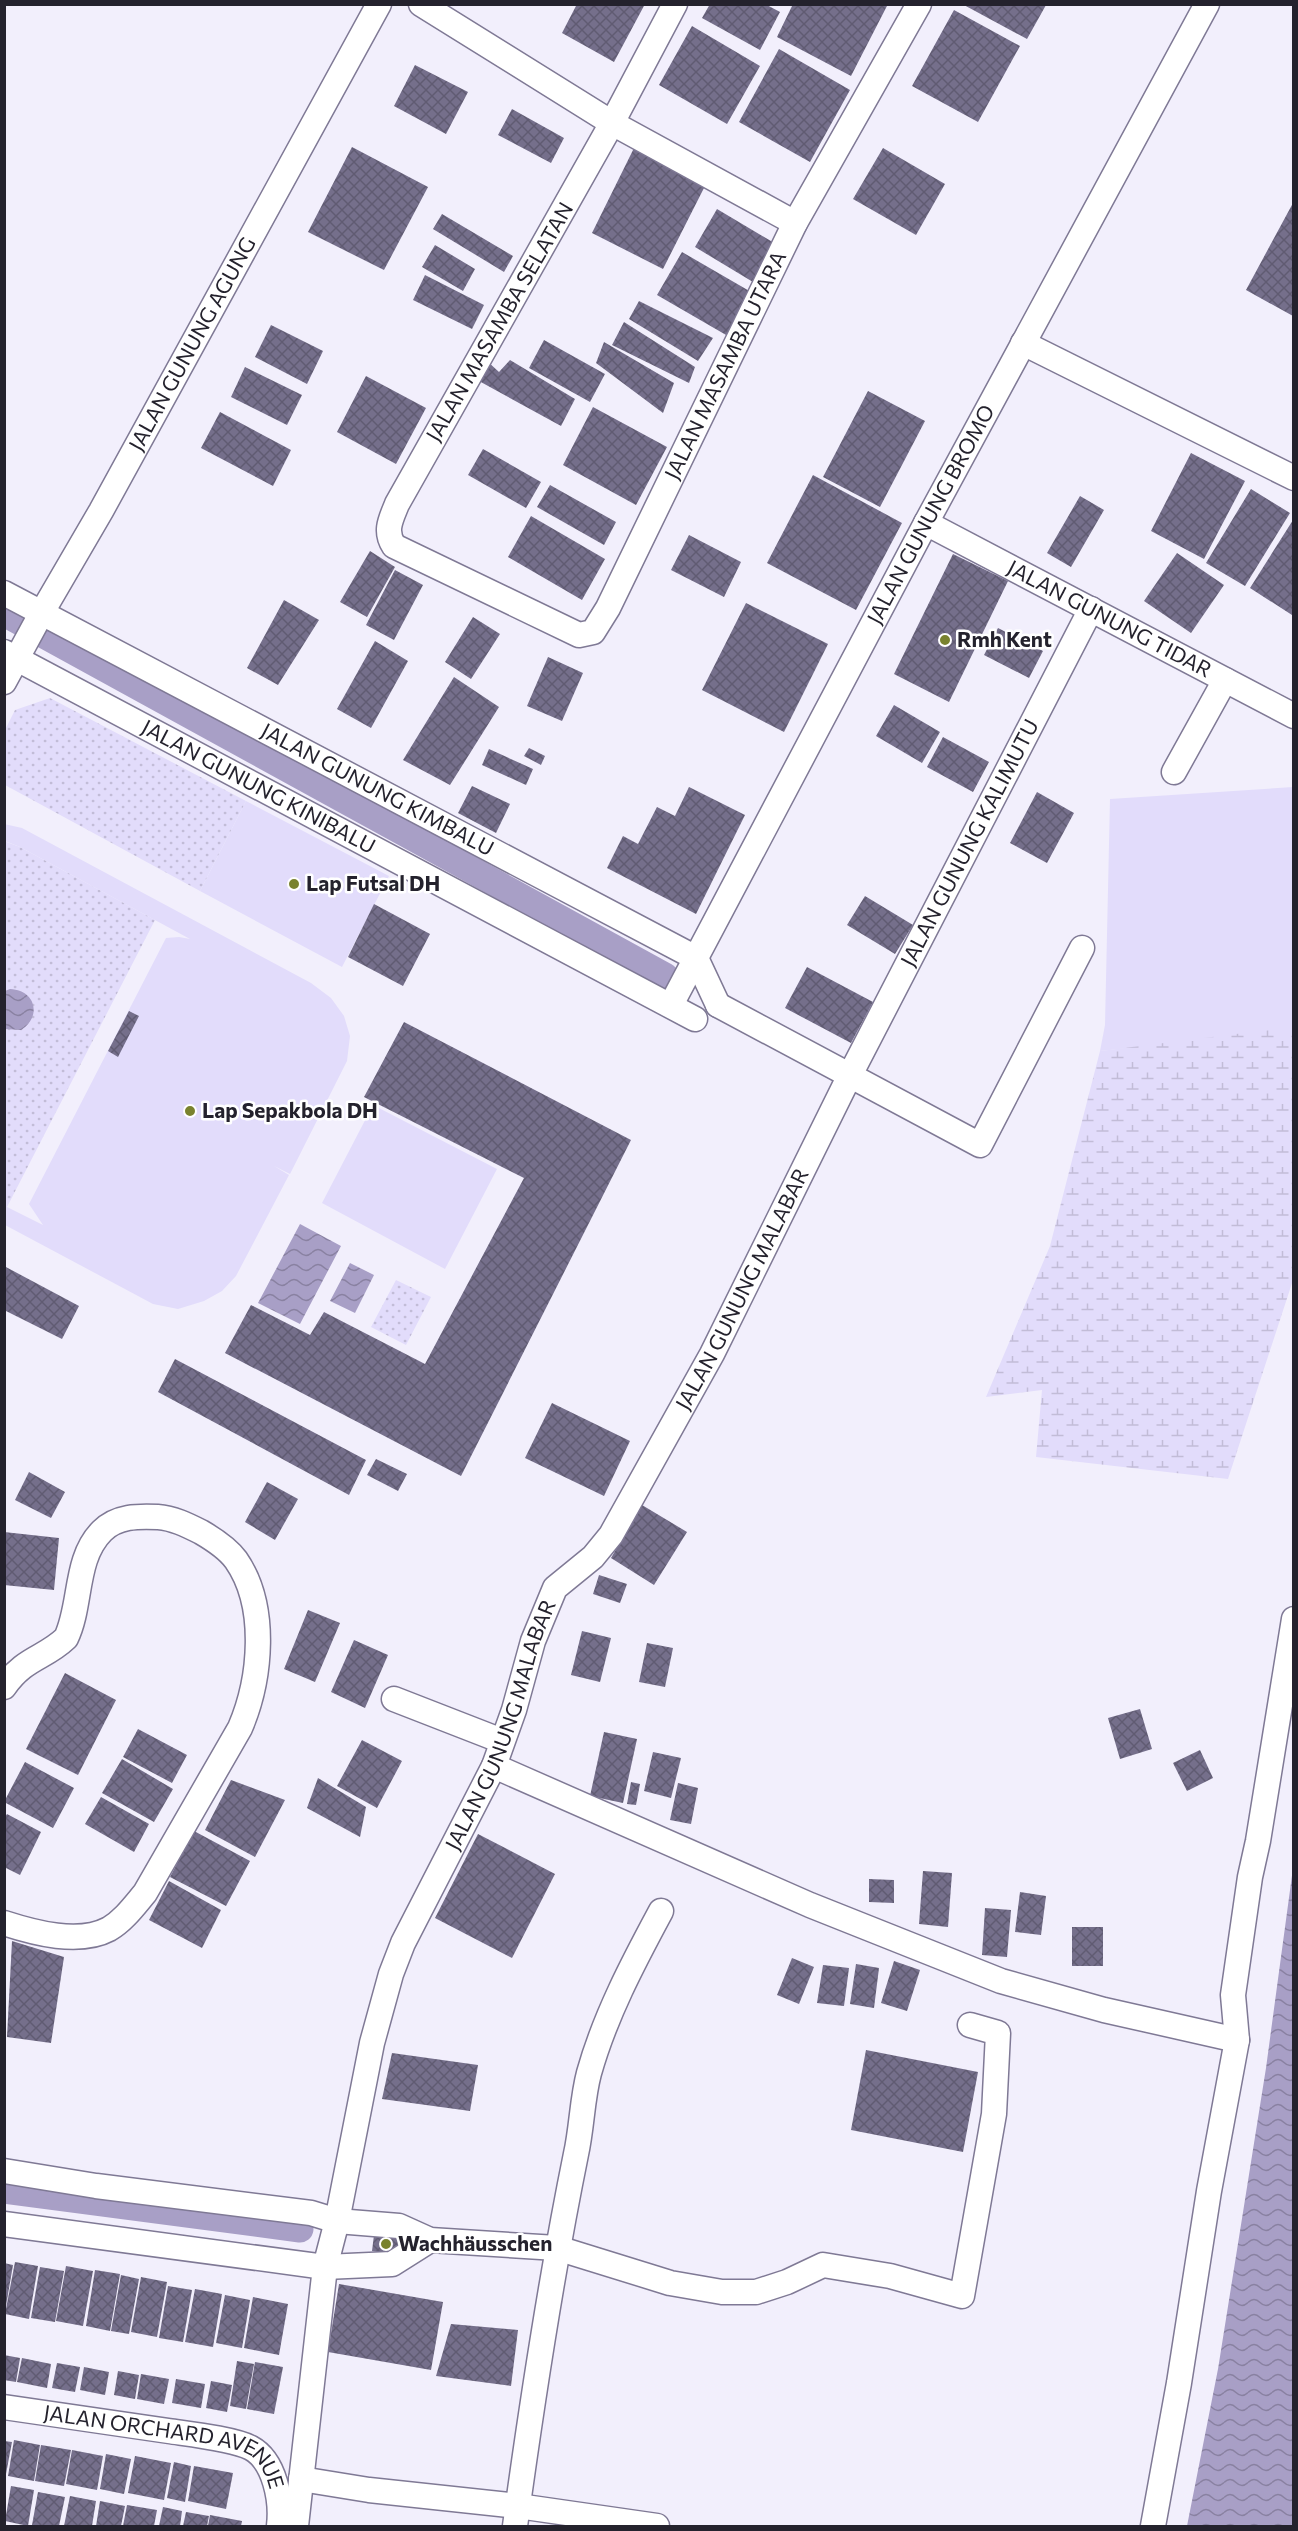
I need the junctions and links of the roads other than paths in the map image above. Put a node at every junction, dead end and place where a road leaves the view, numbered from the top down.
1 (379, 4) edge
2 (421, 4) edge
3 (675, 4) edge
4 (919, 4) edge
5 (1207, 4) edge
6 (612, 123) junction
7 (795, 223) junction
8 (1023, 343) junction
9 (1293, 478) edge
10 (926, 523) junction
11 (4, 593) edge
12 (491, 593) joint
13 (1091, 609) junction
14 (40, 617) junction
15 (14, 655) edge
16 (1225, 680) junction
17 (4, 682) edge
18 (1293, 716) edge
19 (1174, 772) dead end
20 (1082, 948) dead end
21 (696, 958) junction
22 (671, 1005) junction
23 (718, 1005) junction
24 (695, 1019) junction
25 (849, 1077) junction
26 (1293, 1619) edge
27 (4, 1687) edge
28 (394, 1699) dead end
29 (502, 1741) junction
30 (494, 1766) junction
31 (662, 1911) dead end
32 (4, 1923) edge
33 (970, 2025) dead end
34 (1237, 2040) junction
35 (4, 2171) edge
36 (337, 2221) junction
37 (4, 2224) edge
38 (430, 2240) junction
39 (557, 2248) junction
40 (325, 2267) junction
41 (4, 2407) edge
42 (300, 2479) junction
43 (517, 2516) edge
44 (279, 2526) edge
45 (296, 2526) edge
46 (657, 2526) edge
47 (1153, 2526) edge

1 - 14 street, JALAN GUNUNG AGUNG
2 - 6 street
3 - 6 street, JALAN MASAMBA SELATAN
4 - 7 street, JALAN MASAMBA UTARA
5 - 8 street, JALAN GUNUNG BROMO
6 - 7 street
6 - 12 street, JALAN MASAMBA SELATAN
7 - 12 street, JALAN MASAMBA UTARA
8 - 9 street
8 - 10 street, JALAN GUNUNG BROMO
10 - 13 street, JALAN GUNUNG TIDAR
10 - 21 street, JALAN GUNUNG BROMO
11 - 14 street, JALAN GUNUNG KIMBALU
13 - 16 street, JALAN GUNUNG TIDAR
13 - 25 street, JALAN GUNUNG KALIMUTU
14 - 15 street, JALAN GUNUNG AGUNG
14 - 21 street, JALAN GUNUNG KIMBALU
15 - 17 street, JALAN GUNUNG AGUNG
15 - 22 street, JALAN GUNUNG KINIBALU
16 - 18 street, JALAN GUNUNG TIDAR
16 - 19 street
20 - 25 street
21 - 22 street, JALAN GUNUNG BROMO
21 - 23 street
21 - 24 street
22 - 24 street, JALAN GUNUNG KINIBALU
23 - 24 street
23 - 25 street
25 - 29 street, JALAN GUNUNG MALABAR
26 - 34 street
27 - 32 street
28 - 29 street
29 - 30 street, JALAN GUNUNG MALABAR
30 - 34 street
30 - 36 street, JALAN GUNUNG MALABAR
31 - 39 street
33 - 39 street
34 - 47 street
35 - 36 street
36 - 38 street
36 - 40 street, JALAN GUNUNG MALABAR
37 - 40 street
38 - 39 street
38 - 40 street
39 - 43 street
40 - 42 street, JALAN GUNUNG MALABAR
41 - 44 street, JALAN ORCHARD AVENUE
42 - 43 street
42 - 45 street, JALAN GUNUNG MALABAR
43 - 46 street

